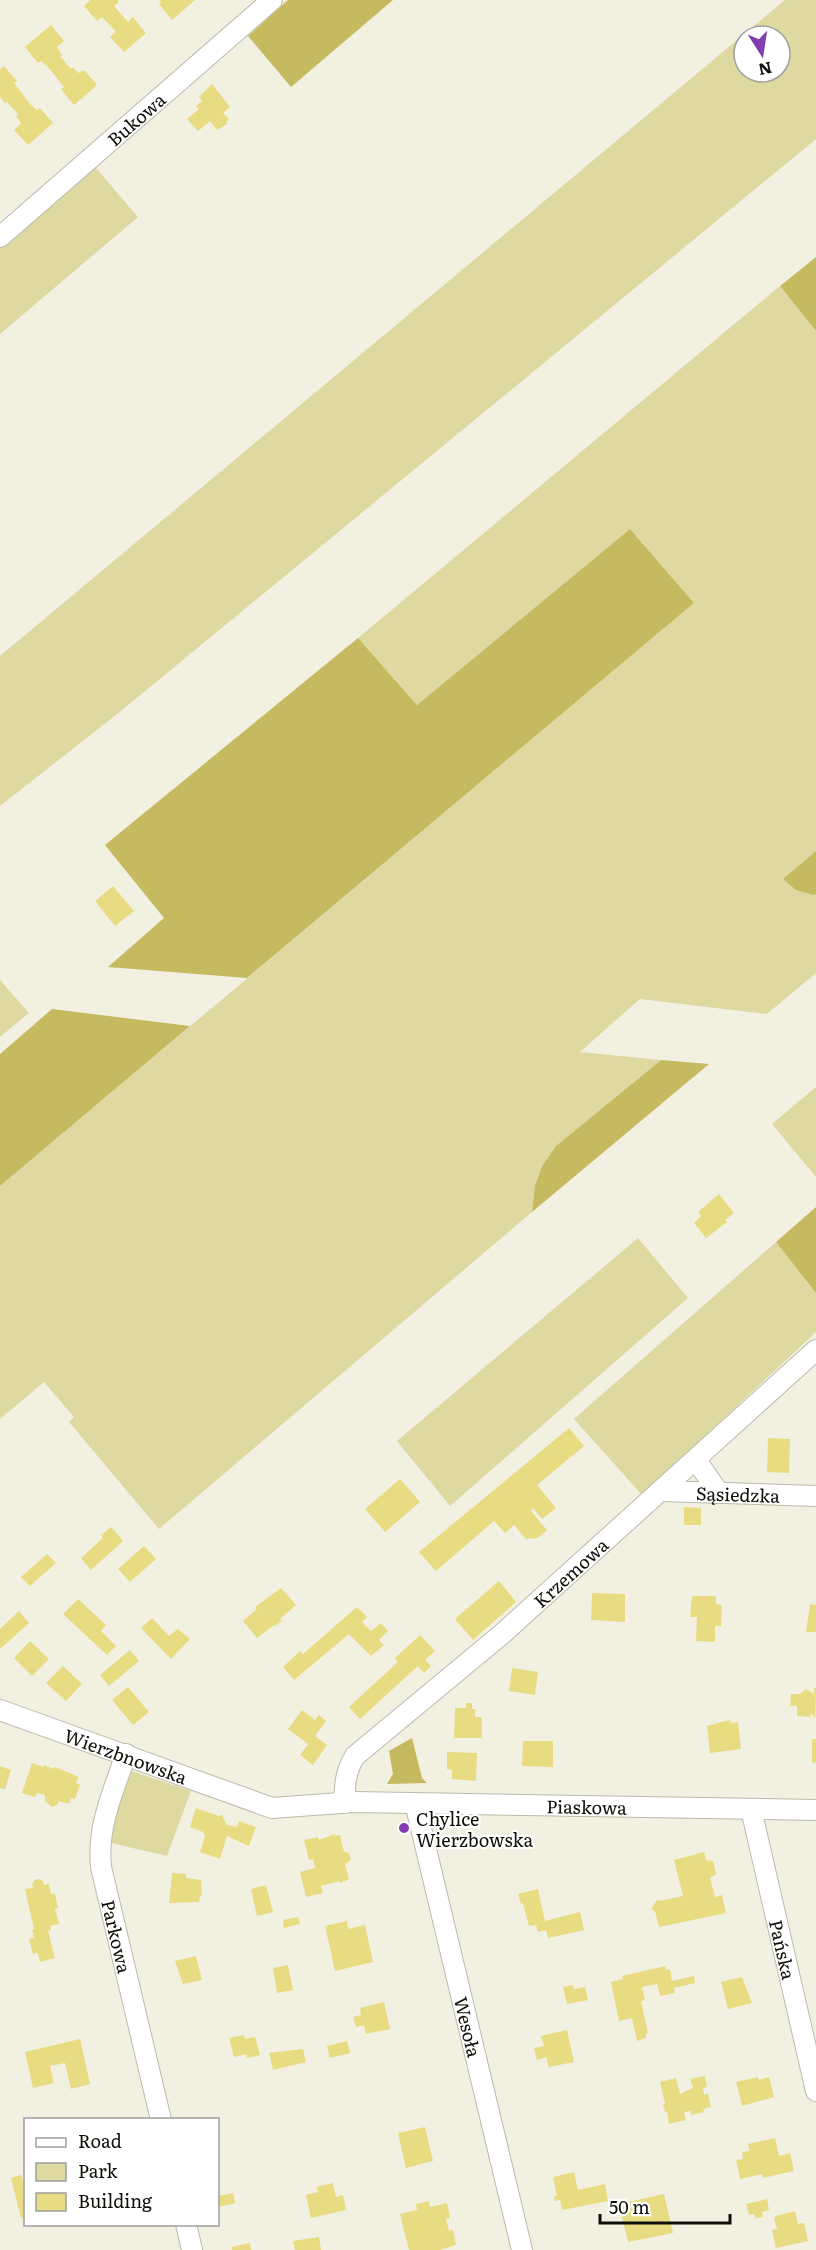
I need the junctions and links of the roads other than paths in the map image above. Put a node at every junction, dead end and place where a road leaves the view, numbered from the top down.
1 (272, 0) edge
2 (0, 237) edge
3 (816, 1350) edge
4 (696, 1460) junction
5 (662, 1491) junction
6 (719, 1493) junction
7 (816, 1496) edge
8 (0, 1710) edge
9 (126, 1754) junction
10 (251, 1801) joint
11 (344, 1803) junction
12 (415, 1803) junction
13 (752, 1809) junction
14 (816, 1810) edge
15 (816, 2091) edge
16 (161, 2118) edge
17 (186, 2226) edge
18 (192, 2250) edge
19 (522, 2250) edge

1 - 2 street, Bukowa
3 - 4 street, Krzemowa
4 - 5 street, Krzemowa
4 - 6 street
5 - 6 street, Sąsiedzka
5 - 11 street, Krzemowa
6 - 7 street, Sąsiedzka
8 - 9 street, Wierzbnowska
9 - 10 street, Wierzbnowska
9 - 16 street, Parkowa
10 - 11 street, Piaskowa
11 - 12 street, Piaskowa
12 - 13 street, Piaskowa
12 - 19 street, Wesoła
13 - 14 street, Piaskowa
13 - 15 street, Pańska
17 - 18 street

